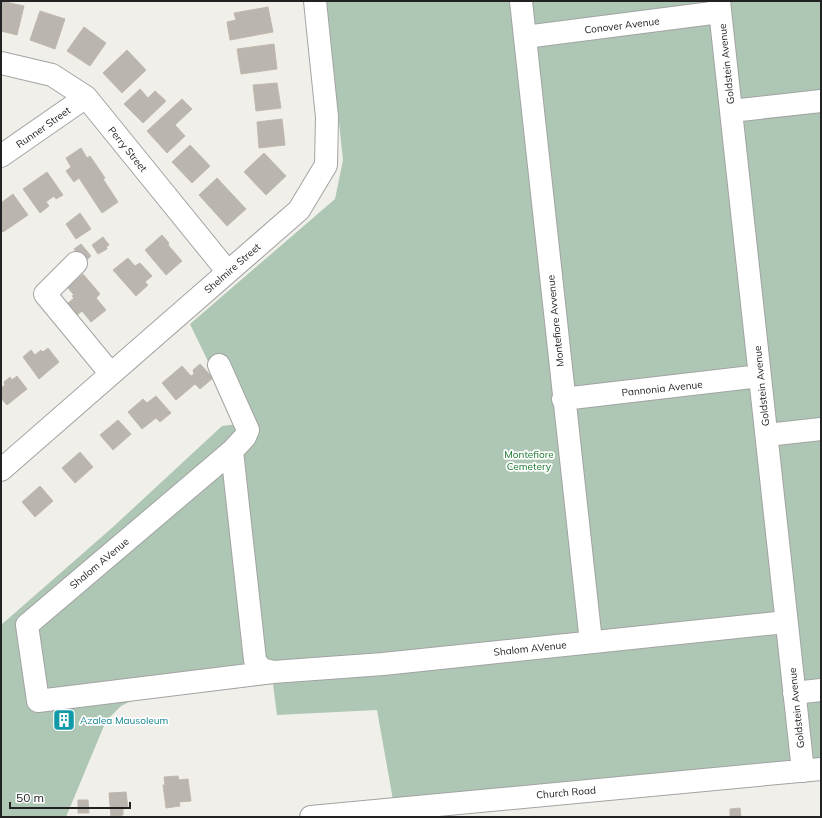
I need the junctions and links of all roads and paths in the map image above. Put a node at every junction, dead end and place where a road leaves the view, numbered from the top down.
1 (314, 1) edge
2 (520, 1) edge
3 (720, 7) edge
4 (524, 37) junction
5 (1, 63) edge
6 (86, 97) junction
7 (821, 101) edge
8 (731, 111) junction
9 (1, 156) edge
10 (76, 263) dead end
11 (228, 272) junction
12 (219, 365) dead end
13 (111, 374) junction
14 (760, 376) junction
15 (564, 399) junction
16 (821, 429) edge
17 (767, 435) junction
18 (232, 451) junction
19 (1, 470) edge
20 (786, 622) junction
21 (591, 642) junction
22 (273, 672) junction
23 (821, 690) edge
24 (794, 693) junction
25 (812, 770) edge
26 (311, 817) edge

1 - 11 street, Shelmire Street
2 - 4 street, Montefiore Avvenue
3 - 4 street, Conover Avenue
3 - 8 street, Goldstein Avenue
4 - 15 street, Montefiore Avvenue
5 - 6 street, Perry Street
6 - 9 street, Runner Street
6 - 11 street, Perry Street
7 - 8 street
8 - 14 street, Goldstein Avenue
10 - 13 street
11 - 13 street, Shelmire Street
12 - 18 street
13 - 19 street, Shelmire Street
14 - 15 street, Pannonia Avenue
14 - 17 street, Goldstein Avenue
15 - 21 street, Montefiore Avvenue
16 - 17 street
17 - 20 street, Goldstein Avenue
18 - 22 street
18 - 22 street, Shalom AVenue
20 - 21 street, Shalom AVenue
20 - 24 street, Goldstein Avenue
21 - 22 street, Shalom AVenue
23 - 24 street
24 - 25 street, Goldstein Avenue
25 - 26 street, Church Road

